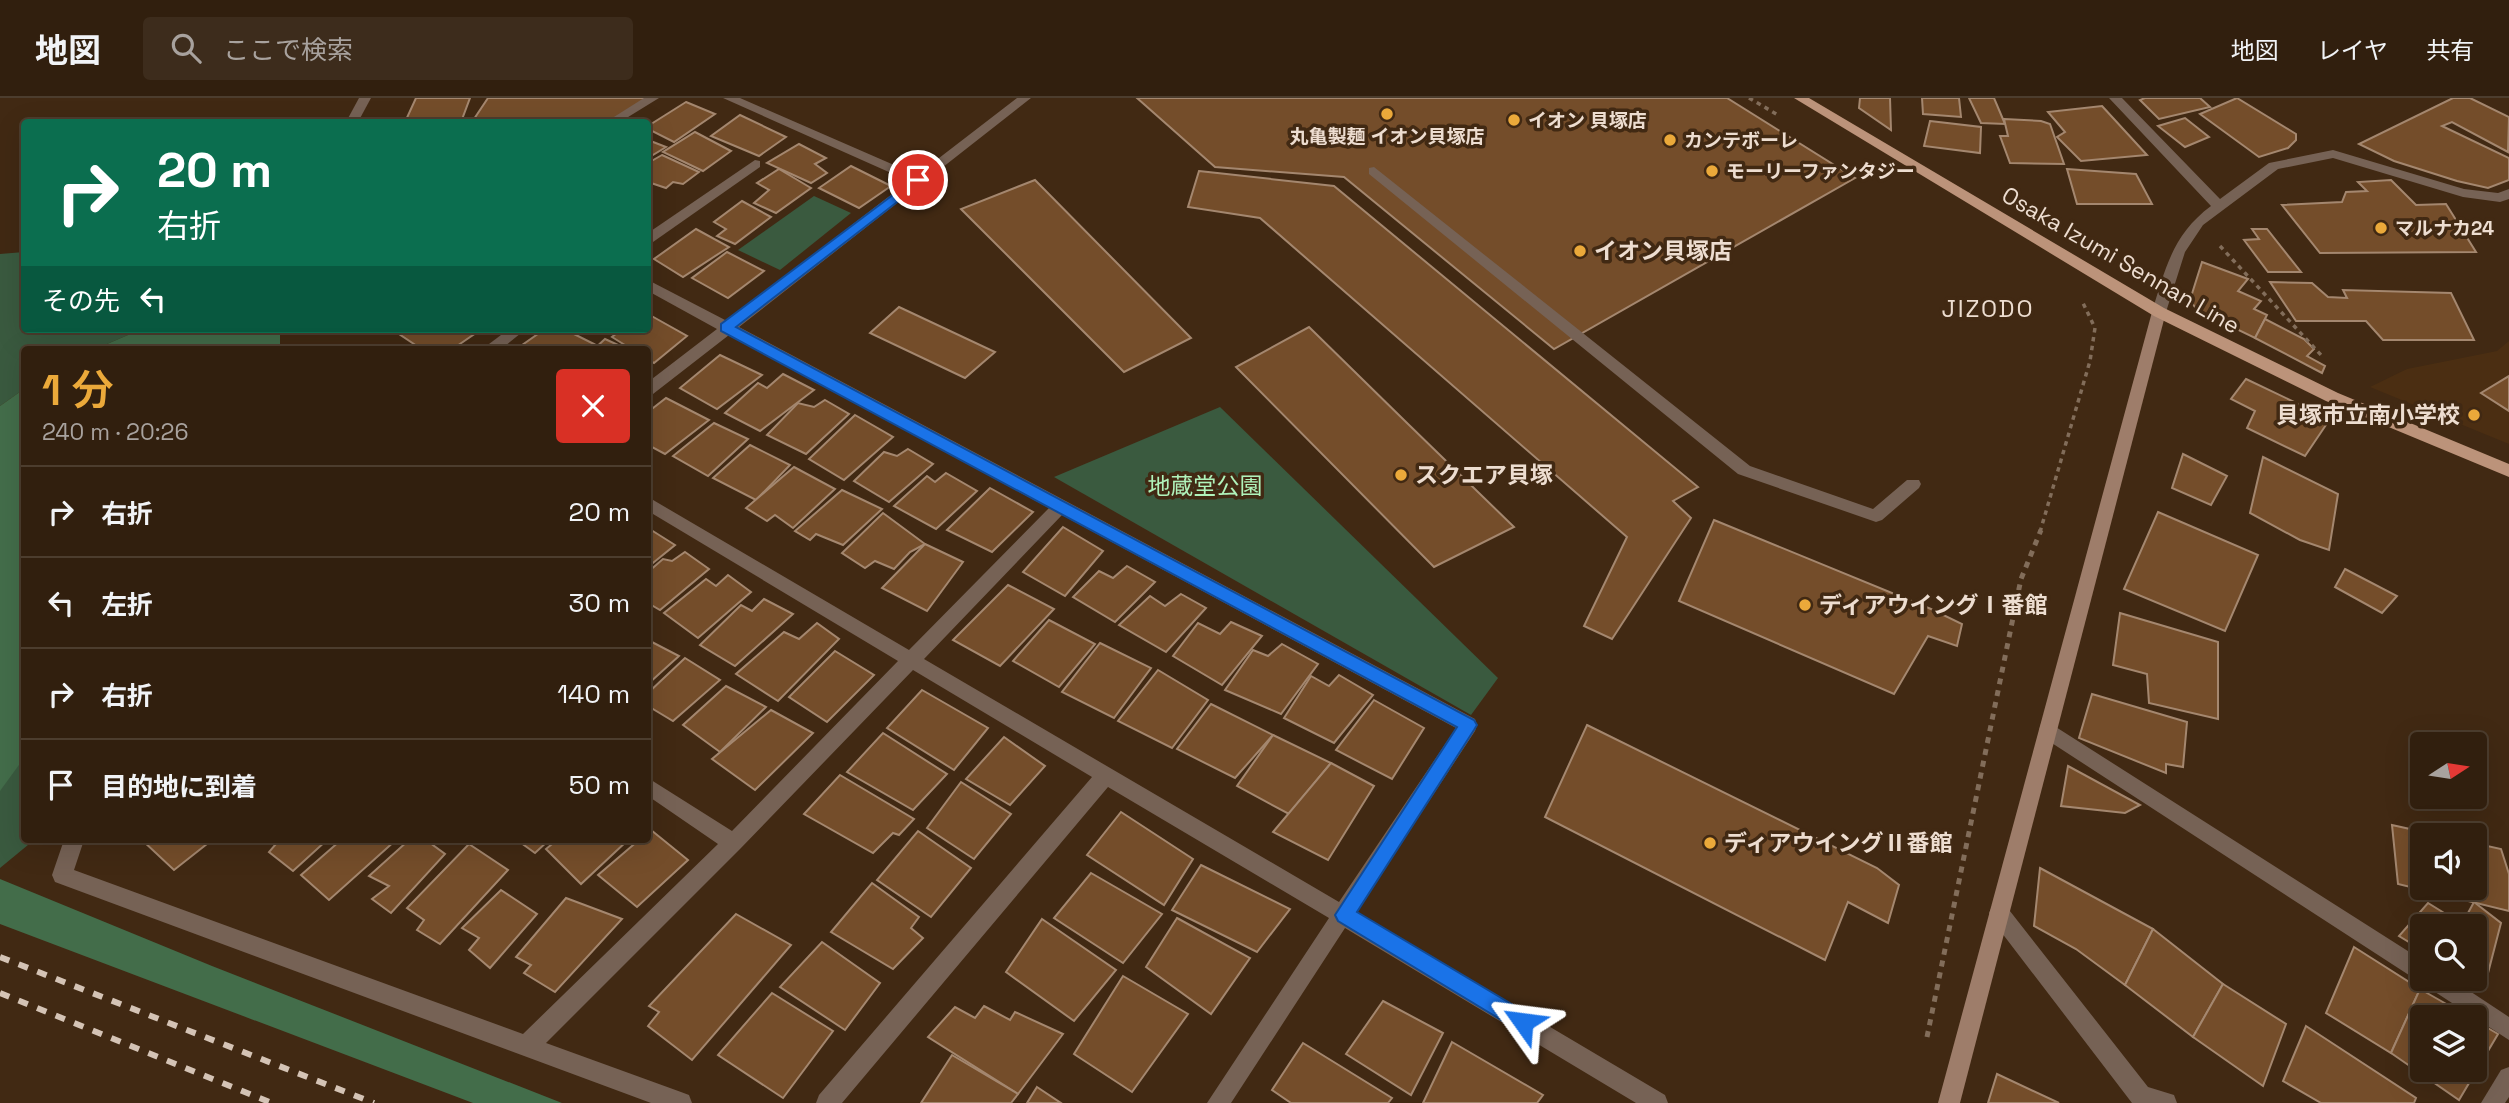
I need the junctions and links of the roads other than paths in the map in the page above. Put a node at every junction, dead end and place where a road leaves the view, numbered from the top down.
1 (365, 98) edge
2 (653, 98) edge
3 (729, 98) edge
4 (1025, 98) edge
5 (1800, 98) edge
6 (2115, 98) edge
7 (354, 119) edge
8 (617, 119) edge
9 (755, 164) dead end
10 (1374, 171) dead end
11 (918, 180) junction
12 (2509, 193) edge
13 (2218, 205) junction
14 (651, 237) edge
15 (651, 287) edge
16 (2159, 312) junction
17 (726, 328) junction
18 (513, 333) edge
19 (495, 346) edge
20 (651, 388) edge
21 (2509, 471) edge
22 (1913, 484) dead end
23 (651, 505) edge
24 (1060, 506) junction
25 (910, 661) junction
26 (2048, 730) junction
27 (1106, 775) junction
28 (651, 788) edge
29 (73, 843) edge
30 (733, 843) junction
31 (1999, 913) junction
32 (1345, 915) junction
33 (2410, 964) edge
34 (2451, 991) edge
35 (2509, 1029) edge
36 (527, 1046) junction
37 (2509, 1078) edge
38 (681, 1103) edge
39 (827, 1103) edge
40 (1218, 1103) edge
41 (1657, 1103) edge
42 (1949, 1103) edge
43 (2166, 1103) edge
44 (2492, 1103) edge

1 - 7 street
2 - 8 street
3 - 11 street
4 - 11 street
5 - 16 main road, Osaka Izumi Sennan Line
6 - 13 street
9 - 14 street
10 - 22 street
11 - 17 street
12 - 13 street
13 - 16 street
15 - 17 street
16 - 21 main road, Osaka Izumi Sennan Line
16 - 26 street
17 - 20 street
17 - 24 street
18 - 19 street
23 - 25 street
24 - 25 street
24 - 32 street
25 - 27 street
25 - 30 street
26 - 31 street
26 - 33 street
27 - 32 street
27 - 39 street
28 - 30 street
29 - 36 street
30 - 36 street
31 - 42 street
31 - 43 street
32 - 40 street
32 - 41 street
34 - 35 street
36 - 38 street
37 - 44 street

